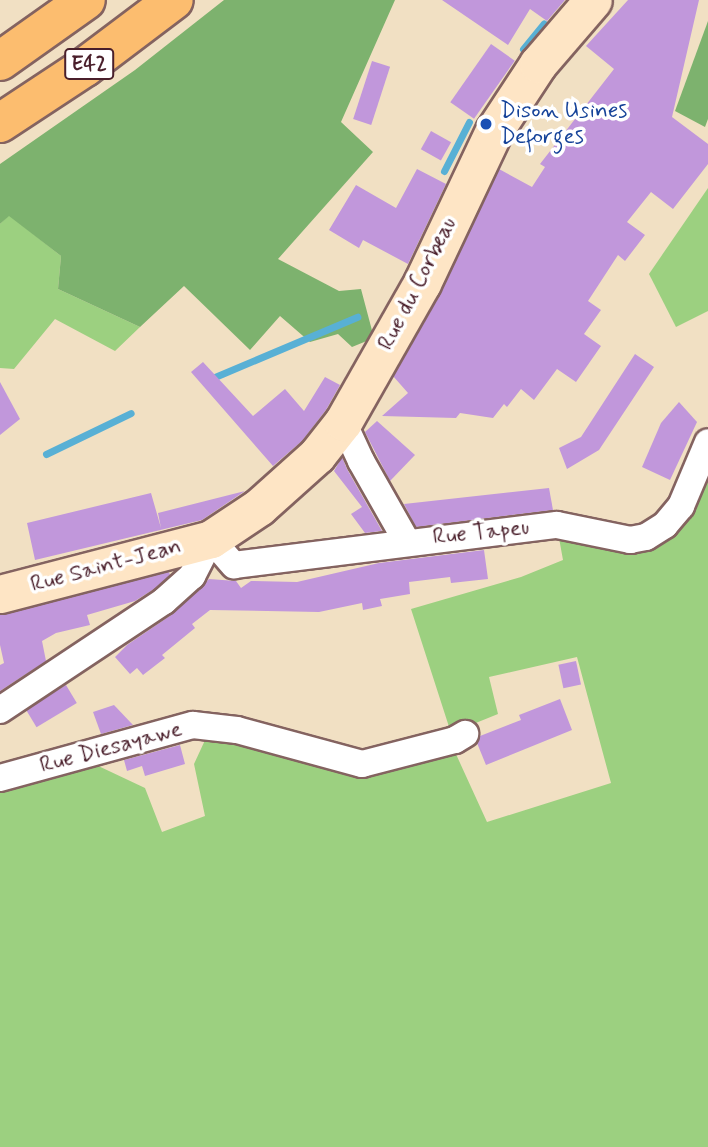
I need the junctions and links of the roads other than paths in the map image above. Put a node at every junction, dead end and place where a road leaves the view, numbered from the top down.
1 (86, 0) edge
2 (174, 0) edge
3 (593, 0) edge
4 (0, 61) edge
5 (0, 123) edge
6 (344, 422) junction
7 (708, 442) edge
8 (211, 539) junction
9 (407, 542) junction
10 (0, 594) edge
11 (0, 710) edge
12 (465, 734) dead end
13 (0, 778) edge

1 - 4 highway, E42
2 - 5 highway, E42
3 - 6 street, Rue du Corbeau
6 - 8 street, Rue du Corbeau
6 - 9 street
7 - 9 street, Rue Tapeu
8 - 9 street, Rue Tapeu
8 - 10 street, Rue Saint-Jean
8 - 11 street
12 - 13 street, Rue Diesayawe

